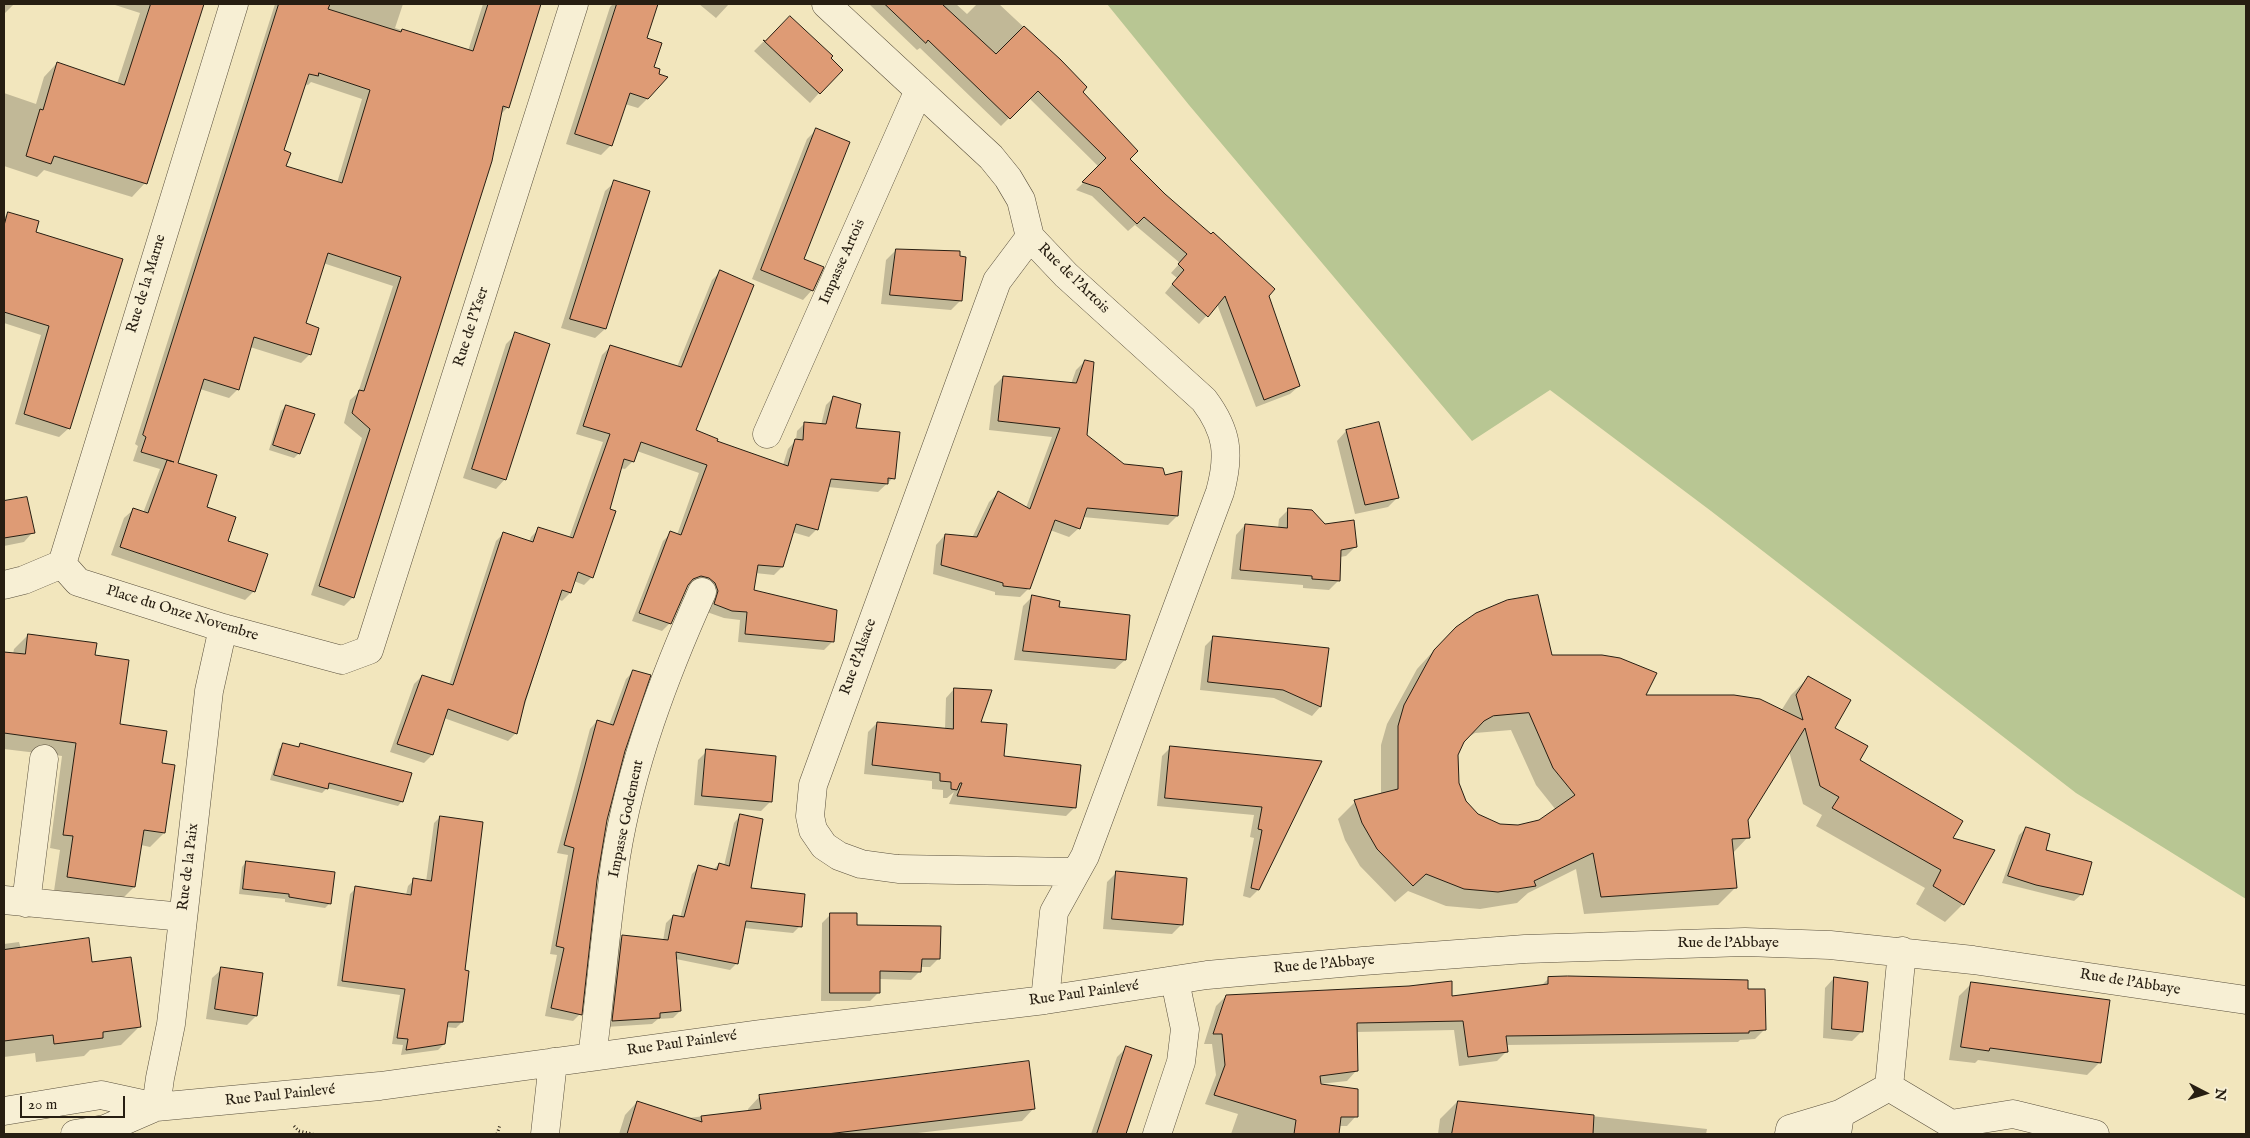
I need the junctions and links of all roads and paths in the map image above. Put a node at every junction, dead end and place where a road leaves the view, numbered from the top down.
1 (234, 4) edge
2 (574, 4) edge
3 (826, 4) edge
4 (919, 90) junction
5 (1030, 237) junction
6 (767, 434) dead end
7 (62, 564) junction
8 (4, 585) edge
9 (702, 592) dead end
10 (223, 628) junction
11 (369, 650) joint
12 (44, 759) dead end
13 (1075, 872) junction
14 (15, 901) edge
15 (183, 917) junction
16 (1902, 952) junction
17 (1207, 975) joint
18 (1175, 981) junction
19 (1045, 1000) junction
20 (2246, 1000) edge
21 (592, 1057) junction
22 (553, 1062) junction
23 (1889, 1087) junction
24 (156, 1107) junction
25 (4, 1111) edge
26 (1839, 1124) edge
27 (500, 1125) dead end
28 (1950, 1129) edge
29 (75, 1134) edge
30 (497, 1134) edge
31 (545, 1134) edge
32 (1157, 1134) edge
33 (1789, 1134) edge
34 (2095, 1134) edge

1 - 7 street, Rue de la Marne
2 - 11 street, Rue de l'Yser
3 - 4 street, Rue de l'Artois
4 - 5 street, Rue de l'Artois
4 - 6 street, Impasse Artois
5 - 13 street, Rue de l'Artois
5 - 13 street, Rue d'Alsace
7 - 8 street
7 - 10 street, Place du Onze Novembre
9 - 21 street, Impasse Godement
10 - 11 street, Place du Onze Novembre
10 - 15 street, Rue de la Paix
12 - 14 street
13 - 19 street
14 - 15 street
15 - 24 street, Rue de la Paix
16 - 17 street, Rue de l'Abbaye
16 - 20 street, Rue de l'Abbaye
16 - 23 street
17 - 18 street, Rue Paul Painlevé
18 - 19 street, Rue Paul Painlevé
18 - 32 street
19 - 21 street, Rue Paul Painlevé
21 - 22 street, Rue Paul Painlevé
22 - 24 street, Rue Paul Painlevé
22 - 31 street
23 - 26 street
23 - 28 street
24 - 25 street
24 - 29 street
26 - 33 street
27 - 30 path
28 - 34 street

